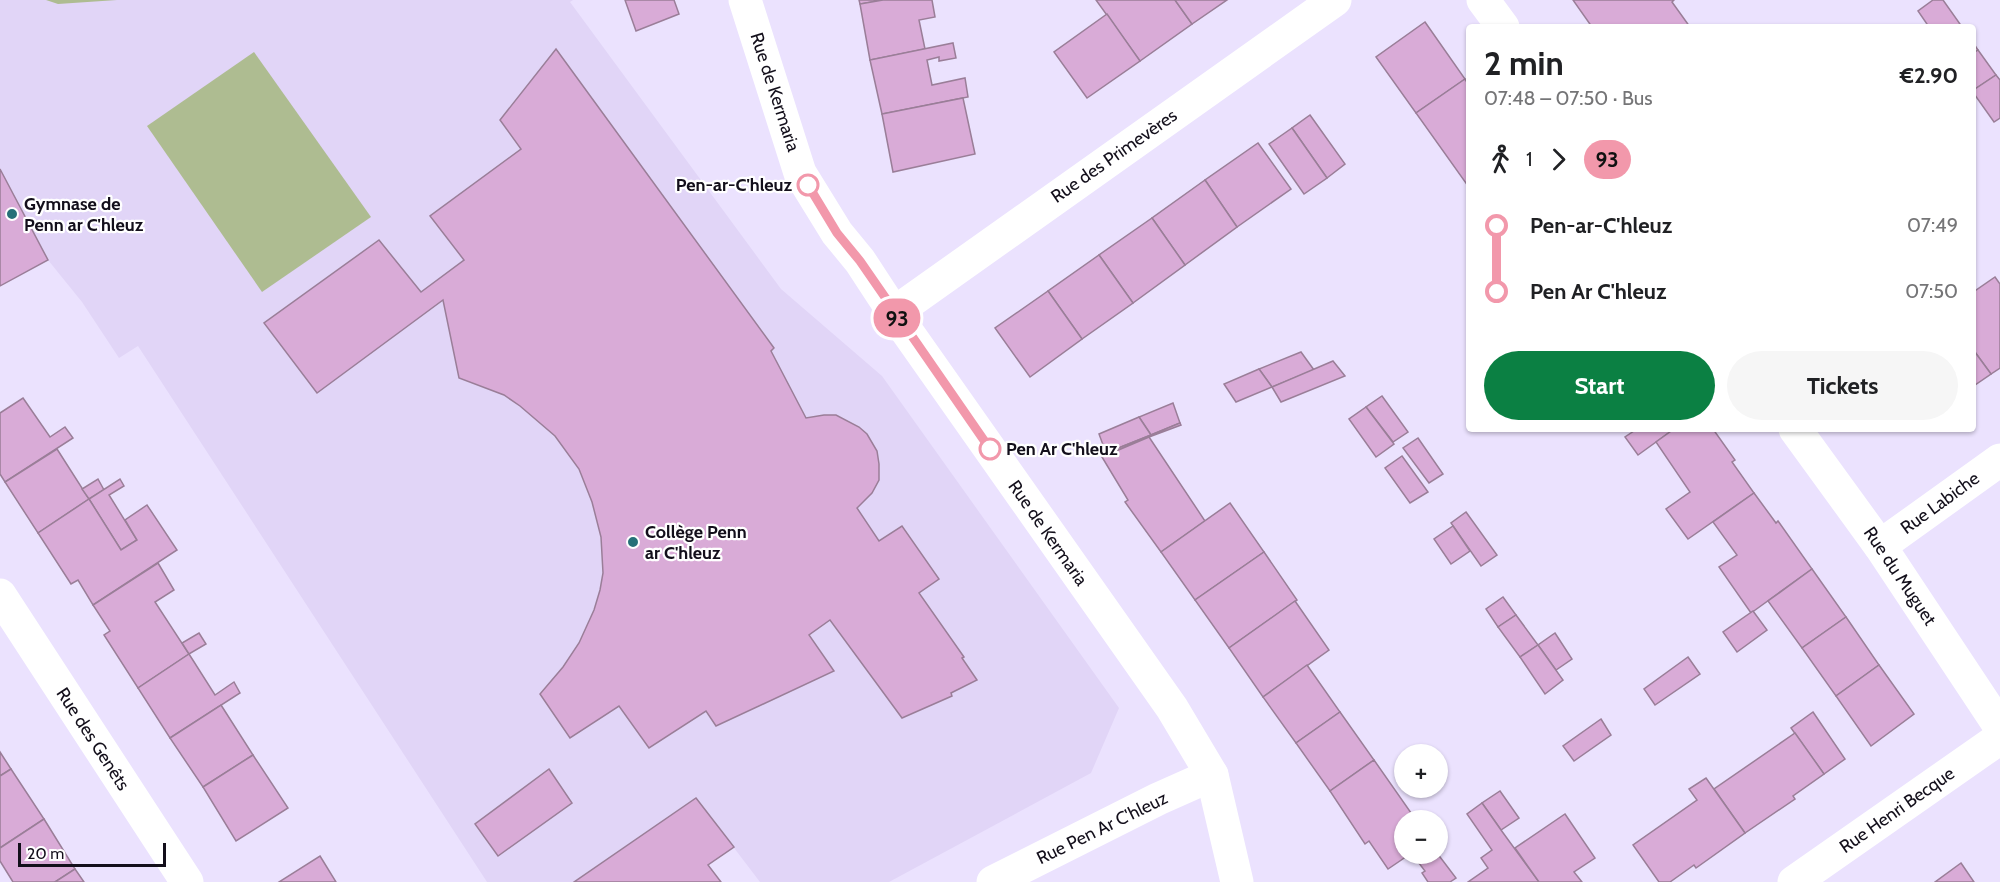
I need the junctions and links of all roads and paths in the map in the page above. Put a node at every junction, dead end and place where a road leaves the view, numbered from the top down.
1 (745, 0) edge
2 (1335, 0) edge
3 (1483, 0) edge
4 (1501, 24) edge
5 (894, 313) junction
6 (1797, 432) edge
7 (2000, 460) edge
8 (1880, 546) junction
9 (0, 595) edge
10 (2000, 727) edge
11 (2000, 738) edge
12 (1212, 775) junction
13 (187, 882) edge
14 (993, 882) edge
15 (1237, 882) edge
16 (1794, 882) edge

1 - 5 street, Rue de Kermaria
2 - 5 street, Rue des Primevères
3 - 4 street
5 - 12 street, Rue de Kermaria
6 - 8 street, Rue du Muguet
7 - 8 street, Rue Labiche
8 - 10 street, Rue du Muguet
9 - 13 street, Rue des Genêts
11 - 16 street, Rue Henri Becque
12 - 14 street, Rue Pen Ar C'hleuz
12 - 15 street, Rue de Kermaria

